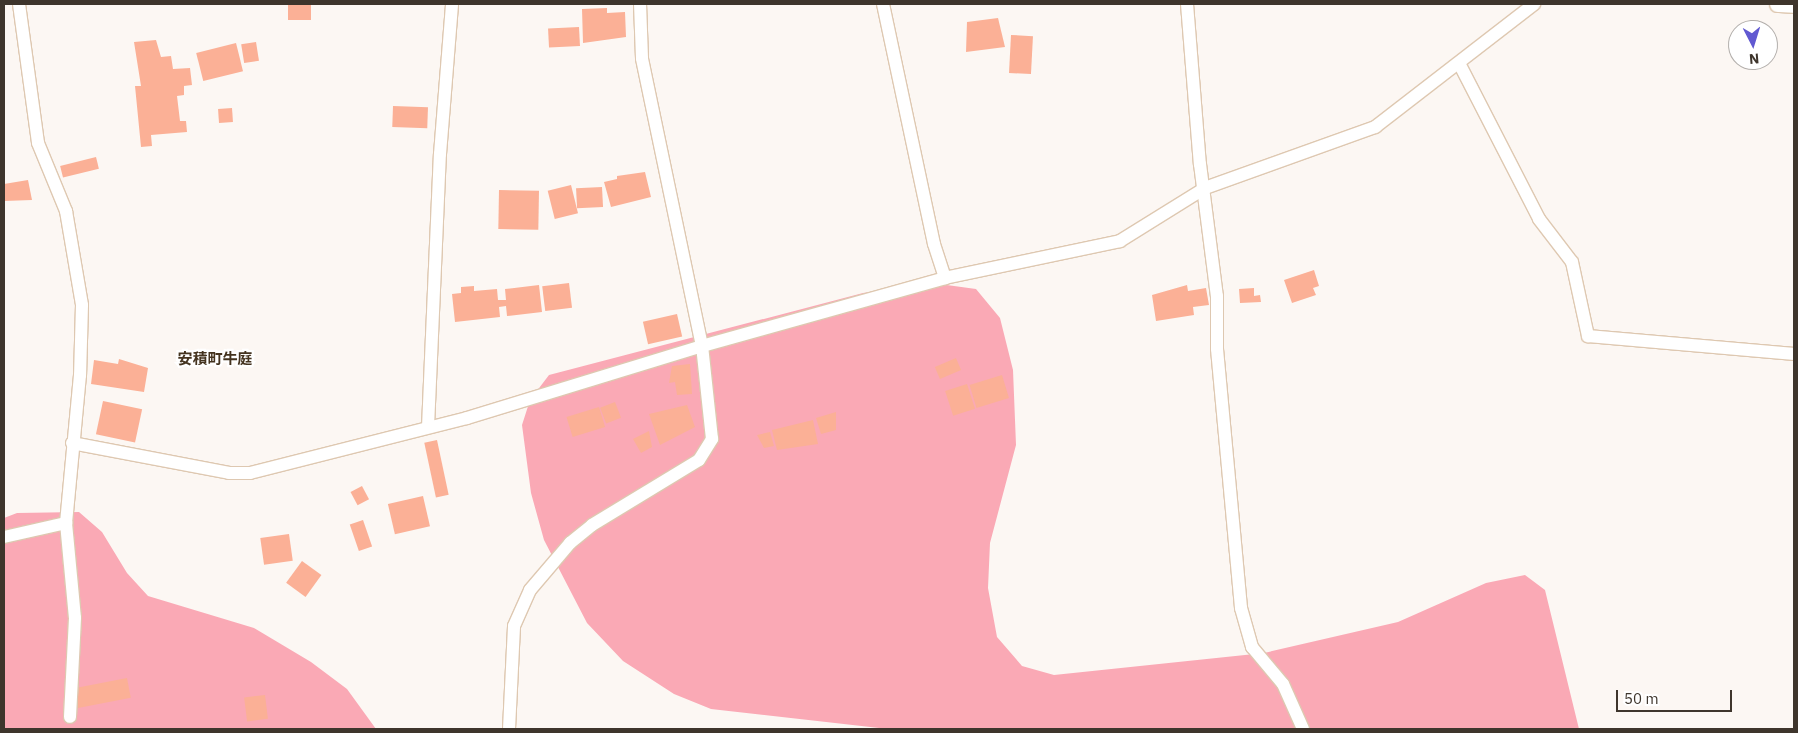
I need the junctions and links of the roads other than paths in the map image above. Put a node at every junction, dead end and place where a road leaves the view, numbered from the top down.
1 (19, 4) edge
2 (452, 4) edge
3 (640, 4) edge
4 (883, 4) edge
5 (1187, 4) edge
6 (1534, 4) edge
7 (1777, 4) edge
8 (1794, 5) edge
9 (1460, 65) junction
10 (1205, 188) junction
11 (945, 278) junction
12 (702, 346) junction
13 (1794, 354) edge
14 (428, 427) junction
15 (72, 443) junction
16 (66, 523) junction
17 (4, 537) edge
18 (70, 717) dead end
19 (509, 729) edge
20 (1303, 729) edge

1 - 15 street
2 - 14 street
3 - 12 street
4 - 11 street
5 - 10 street
6 - 9 street
7 - 8 street
9 - 10 street
9 - 13 street
10 - 11 street
10 - 20 street
11 - 12 street
12 - 14 street
12 - 19 street
14 - 15 street
15 - 16 street
16 - 17 street
16 - 18 street

